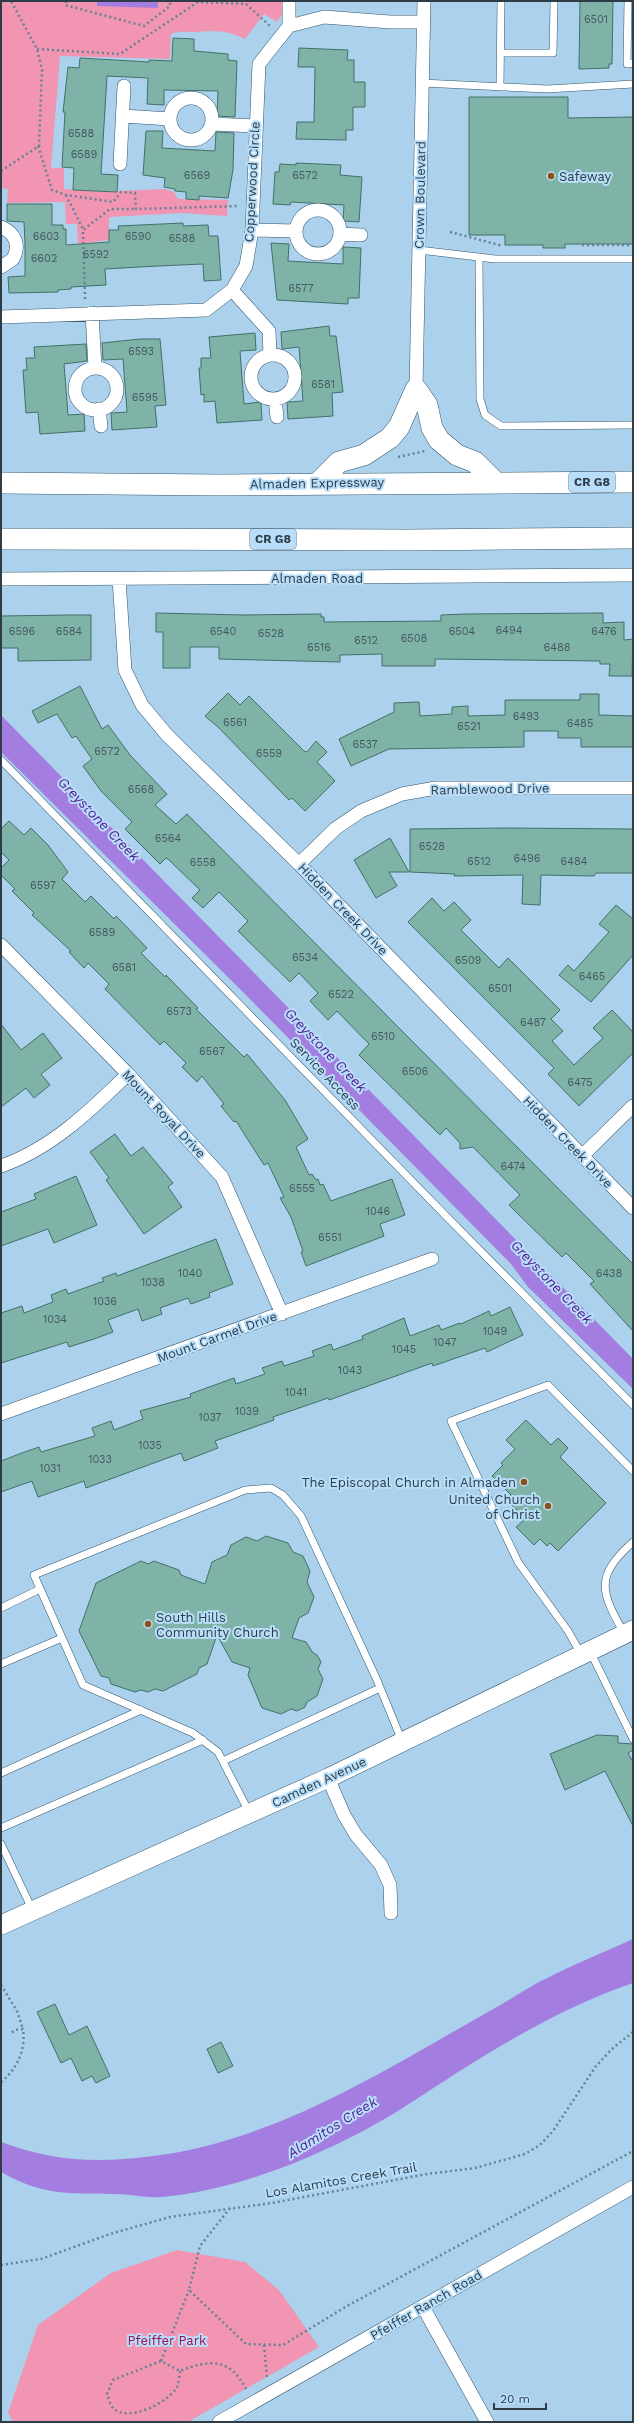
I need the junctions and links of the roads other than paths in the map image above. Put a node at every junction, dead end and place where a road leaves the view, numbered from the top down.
1 (289, 1) edge
2 (424, 1) edge
3 (501, 1) edge
4 (554, 1) edge
5 (628, 1) edge
6 (423, 22) junction
7 (289, 26) junction
8 (500, 53) junction
9 (633, 64) edge
10 (422, 83) junction
11 (633, 84) edge
12 (124, 86) dead end
13 (500, 87) junction
14 (123, 116) junction
15 (170, 119) junction
16 (213, 124) junction
17 (255, 126) junction
18 (120, 164) dead end
19 (1, 228) edge
20 (252, 230) junction
21 (296, 231) junction
22 (340, 234) junction
23 (361, 235) dead end
24 (419, 250) junction
25 (479, 257) junction
26 (633, 259) edge
27 (1, 267) edge
28 (232, 290) junction
29 (89, 313) junction
30 (1, 317) edge
31 (270, 355) junction
32 (94, 368) junction
33 (416, 389) junction
34 (275, 399) junction
35 (99, 409) junction
36 (277, 417) dead end
37 (633, 425) edge
38 (101, 426) dead end
39 (495, 482) junction
40 (633, 482) edge
41 (1, 483) edge
42 (317, 484) junction
43 (633, 538) edge
44 (1, 539) edge
45 (633, 575) edge
46 (1, 579) edge
47 (119, 579) junction
48 (1, 760) edge
49 (633, 788) edge
50 (299, 864) junction
51 (1, 945) edge
52 (128, 1074) junction
53 (633, 1106) edge
54 (582, 1156) junction
55 (1, 1166) edge
56 (633, 1208) edge
57 (432, 1259) dead end
58 (282, 1314) junction
59 (633, 1404) edge
60 (1, 1414) edge
61 (633, 1471) edge
62 (633, 1542) edge
63 (40, 1589) junction
64 (1, 1608) edge
65 (629, 1632) edge
66 (62, 1638) junction
67 (586, 1653) junction
68 (1, 1664) edge
69 (380, 1688) junction
70 (141, 1710) junction
71 (633, 1739) edge
72 (203, 1740) junction
73 (403, 1742) junction
74 (223, 1761) junction
75 (1, 1773) edge
76 (328, 1778) junction
77 (250, 1814) junction
78 (1, 1828) edge
79 (1, 1844) edge
80 (33, 1911) junction
81 (391, 1913) dead end
82 (1, 1925) edge
83 (633, 2188) edge
84 (423, 2307) junction
85 (245, 2416) edge
86 (219, 2422) edge
87 (487, 2422) edge

1 - 7 street
2 - 6 street, Crown Boulevard
3 - 8 lane
4 - 8 lane
5 - 9 lane
6 - 7 street
6 - 10 street, Crown Boulevard
7 - 17 street, Copperwood Circle
8 - 13 lane
10 - 13 lane
10 - 24 street, Crown Boulevard
11 - 13 lane
12 - 14 street
14 - 15 street
14 - 18 street
15 - 16 street
15 - 16 street
16 - 17 street
17 - 20 street, Copperwood Circle
19 - 27 street
20 - 21 street
20 - 28 street, Copperwood Circle
21 - 22 street
21 - 22 street
22 - 23 street
24 - 25 lane
24 - 33 street, Crown Boulevard
25 - 26 lane
25 - 37 lane
28 - 29 street, Copperwood Circle
28 - 31 street
29 - 30 street, Copperwood Circle
29 - 32 street
31 - 34 street
31 - 34 street
32 - 35 street
32 - 35 street
33 - 39 main road
33 - 42 main road
34 - 36 street
35 - 38 street
39 - 40 main road, Almaden Expressway / CR G8
39 - 42 main road, Almaden Expressway / CR G8
41 - 42 main road, Almaden Expressway / CR G8
43 - 44 main road, CR G8
45 - 47 street, Almaden Road
46 - 47 street, Almaden Road
47 - 50 street, Hidden Creek Drive
48 - 59 lane, Service Access
49 - 50 street, Ramblewood Drive
50 - 54 street, Hidden Creek Drive
51 - 52 street, Mount Royal Drive
52 - 55 street
52 - 58 street, Mount Royal Drive
53 - 54 street
54 - 56 street, Hidden Creek Drive
57 - 58 street, Mount Carmel Drive
58 - 60 street, Mount Carmel Drive
61 - 67 lane
62 - 65 lane
63 - 64 lane
63 - 66 lane
63 - 69 lane
65 - 67 street, Camden Avenue
66 - 68 lane
66 - 70 lane
67 - 71 lane
67 - 73 street, Camden Avenue
69 - 73 lane
69 - 74 lane
70 - 72 lane
70 - 75 lane
72 - 74 lane
72 - 78 lane
73 - 76 street, Camden Avenue
74 - 77 lane
76 - 77 street, Camden Avenue
76 - 81 street
77 - 80 street, Camden Avenue
79 - 80 lane
80 - 82 street, Camden Avenue
83 - 84 street, Pfeiffer Ranch Road
84 - 85 street, Pfeiffer Ranch Road
84 - 87 street
85 - 86 street, Pfeiffer Ranch Road

